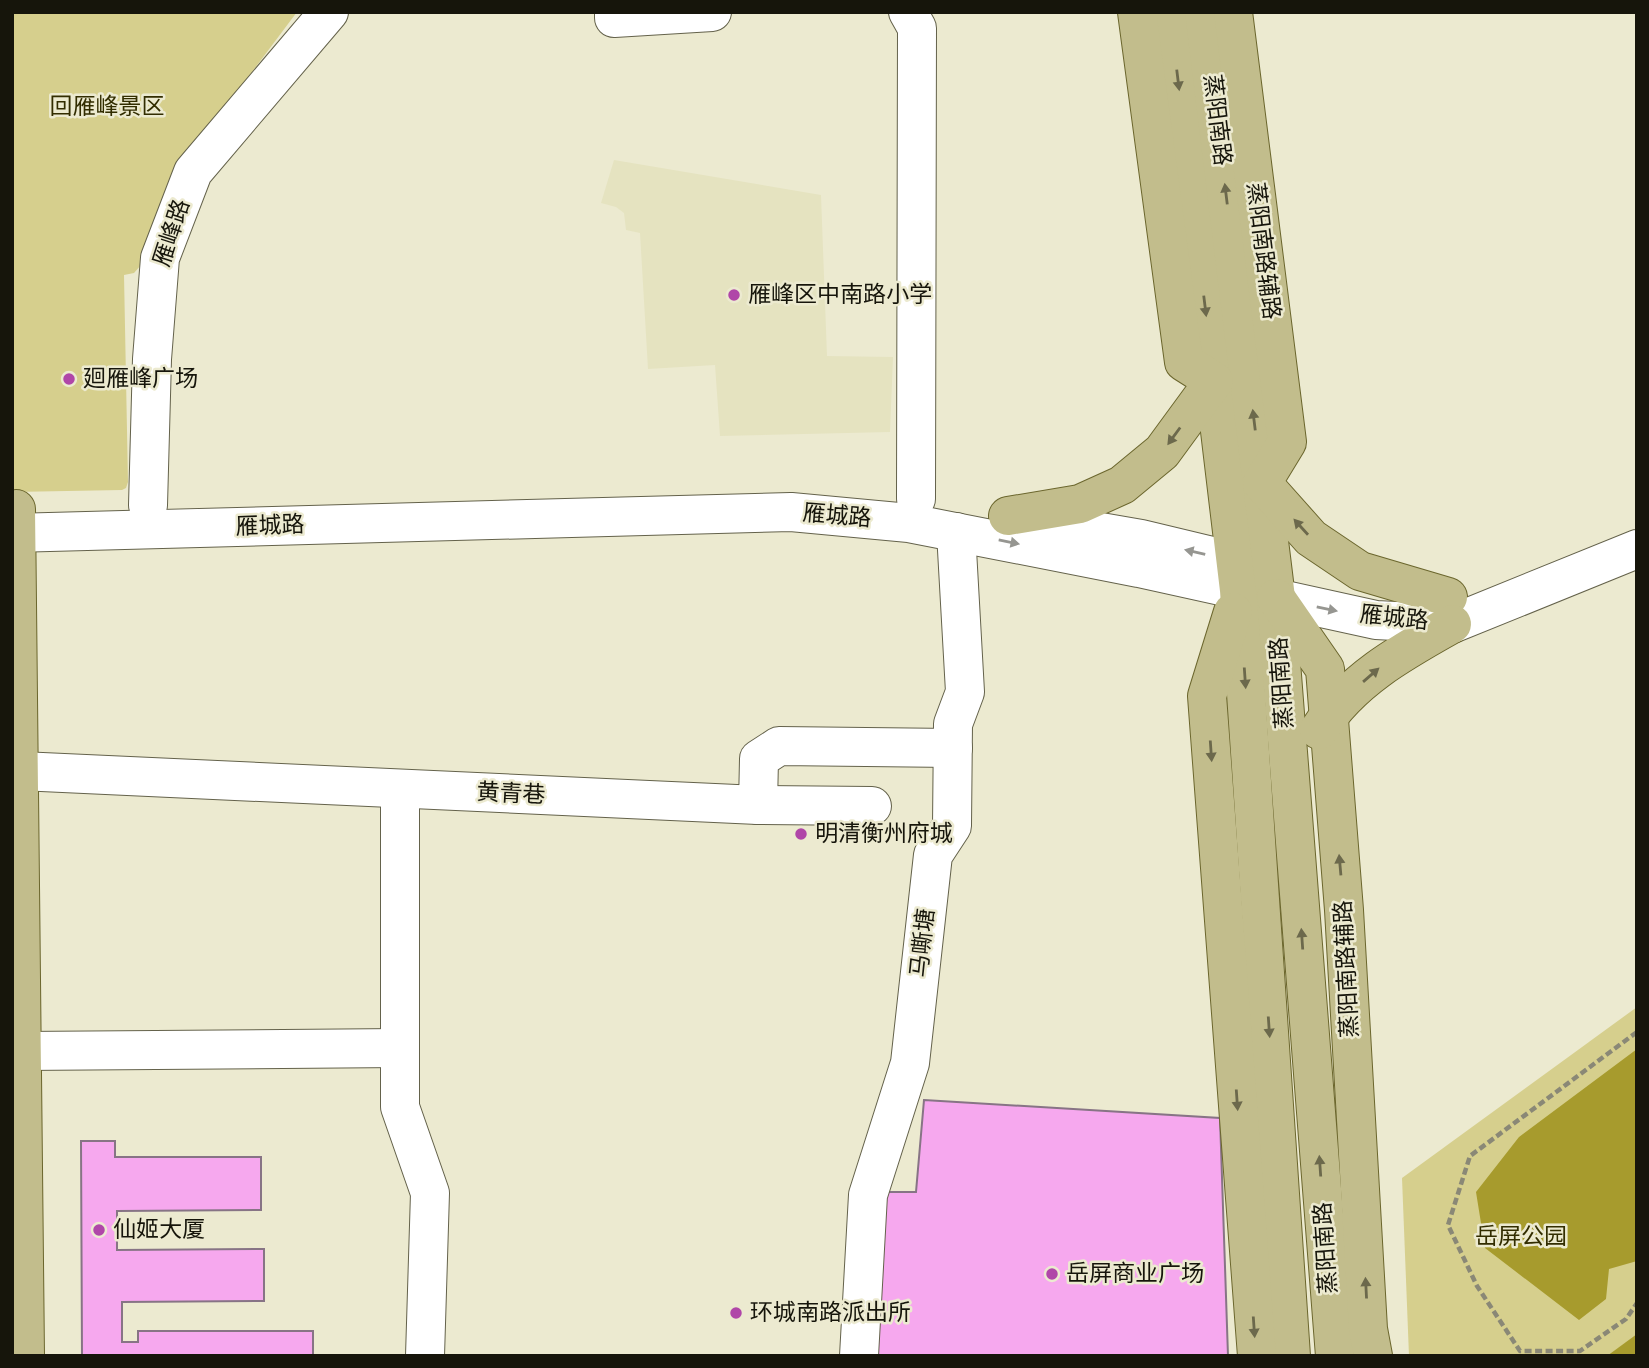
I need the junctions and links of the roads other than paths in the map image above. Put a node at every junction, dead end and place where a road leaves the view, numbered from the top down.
1 (329, 12) edge
2 (614, 12) edge
3 (712, 12) edge
4 (908, 12) edge
5 (1137, 12) edge
6 (1170, 12) edge
7 (1204, 12) edge
8 (1233, 12) edge
9 (1214, 381) junction
10 (1262, 483) junction
11 (916, 499) junction
12 (148, 505) junction
13 (1008, 516) junction
14 (14, 521) edge
15 (1637, 524) edge
16 (956, 532) junction
17 (1637, 549) edge
18 (1238, 576) junction
19 (1274, 584) junction
20 (1450, 610) junction
21 (1328, 716) junction
22 (953, 748) junction
23 (20, 771) junction
24 (1291, 788) junction
25 (400, 789) junction
26 (758, 805) junction
27 (872, 806) dead end
28 (400, 1048) junction
29 (22, 1051) junction
30 (18, 1293) edge
31 (25, 1356) edge
32 (425, 1356) edge
33 (859, 1356) edge
34 (1256, 1356) edge
35 (1291, 1356) edge
36 (1335, 1356) edge
37 (1373, 1356) edge

1 - 12 street, 雁峰路
2 - 3 street
4 - 11 street
5 - 9 main road
6 -> 9 main road, 蒸阳南路
10 -> 7 main road, 蒸阳南路
8 - 10 main road, 蒸阳南路辅路
9 -> 13 main road
9 - 18 main road, 蒸阳南路
10 - 19 main road, 蒸阳南路
20 -> 10 main road
11 - 12 street, 雁城路
11 - 13 street, 雁城路
12 - 14 street, 雁城路
18 -> 13 street, 雁城路
14 - 16 street, 雁城路
14 - 23 main road
15 - 20 street, 雁城路
16 -> 18 street, 雁城路
16 - 22 street, 马嘶塘
17 - 20 street, 雁城路
18 - 19 street, 雁城路
18 -> 34 main road
18 -> 35 main road, 蒸阳南路
19 - 20 street, 雁城路
19 - 21 main road, 蒸阳南路辅路
19 - 24 main road, 蒸阳南路
21 -> 20 main road
21 - 24 main road
37 -> 21 main road, 蒸阳南路辅路
22 - 26 street
22 - 33 street, 马嘶塘
23 - 25 street, 黄青巷
23 - 29 main road
36 -> 24 main road, 蒸阳南路
25 - 26 street, 黄青巷
25 - 28 street
26 - 27 street, 黄青巷
28 - 29 street
28 - 32 street
29 - 30 main road
30 - 31 main road

